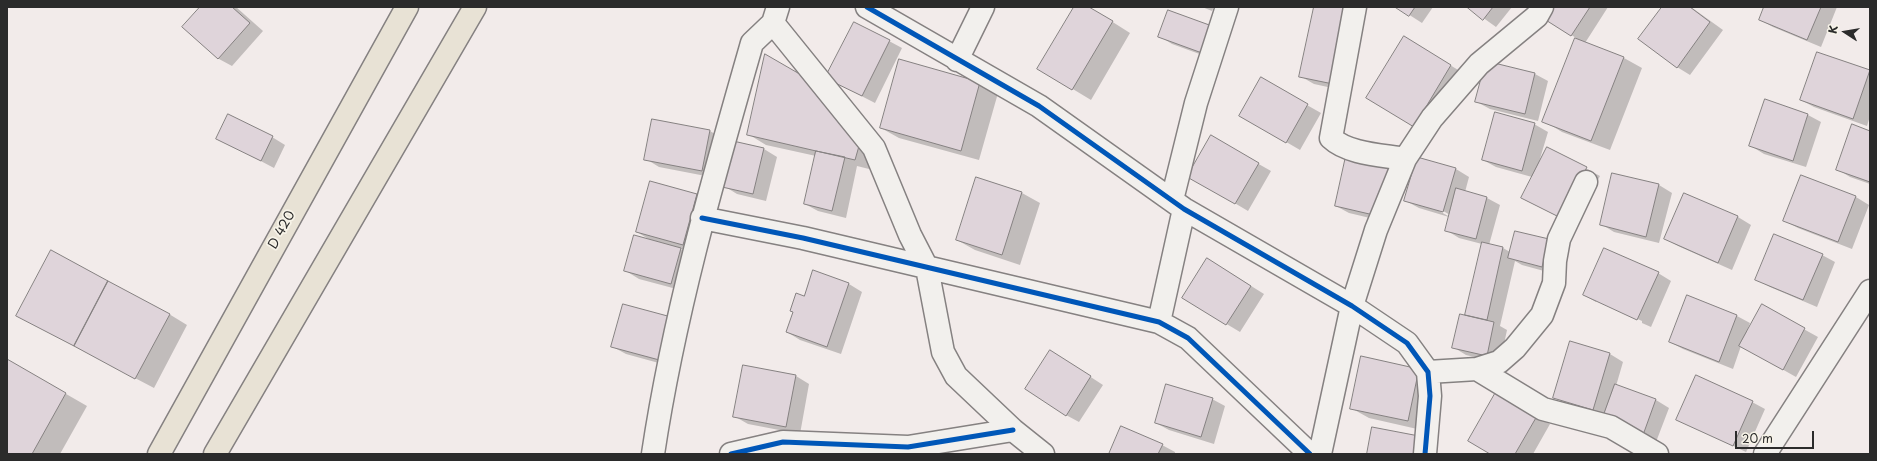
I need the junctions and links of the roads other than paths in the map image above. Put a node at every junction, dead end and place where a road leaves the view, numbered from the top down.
1 (407, 7) edge
2 (475, 7) edge
3 (867, 7) edge
4 (984, 7) edge
5 (1227, 7) edge
6 (1355, 7) edge
7 (1542, 7) edge
8 (775, 15) edge
9 (958, 60) junction
10 (1405, 160) junction
11 (1586, 182) dead end
12 (1178, 205) junction
13 (702, 218) junction
14 (927, 268) junction
15 (1870, 290) edge
16 (1352, 306) junction
17 (1158, 322) junction
18 (1477, 369) junction
19 (1428, 372) junction
20 (1013, 430) junction
21 (158, 454) edge
22 (215, 454) edge
23 (653, 454) edge
24 (731, 454) edge
25 (1043, 454) edge
26 (1310, 454) edge
27 (1320, 454) edge
28 (1425, 454) edge
29 (1657, 454) edge
30 (1765, 454) edge

1 - 21 highway, D 420
2 - 22 highway
3 - 9 street
4 - 9 street
5 - 12 street
6 - 10 street
7 - 10 street
8 - 13 street
8 - 14 street
9 - 12 street
10 - 16 street
11 - 18 street
12 - 16 street
12 - 17 street
13 - 14 street
13 - 23 street
14 - 17 street
14 - 20 street
15 - 30 street
16 - 19 street
16 - 27 street
17 - 26 street
18 - 19 street
18 - 29 street
19 - 28 street
20 - 24 street
20 - 25 street

